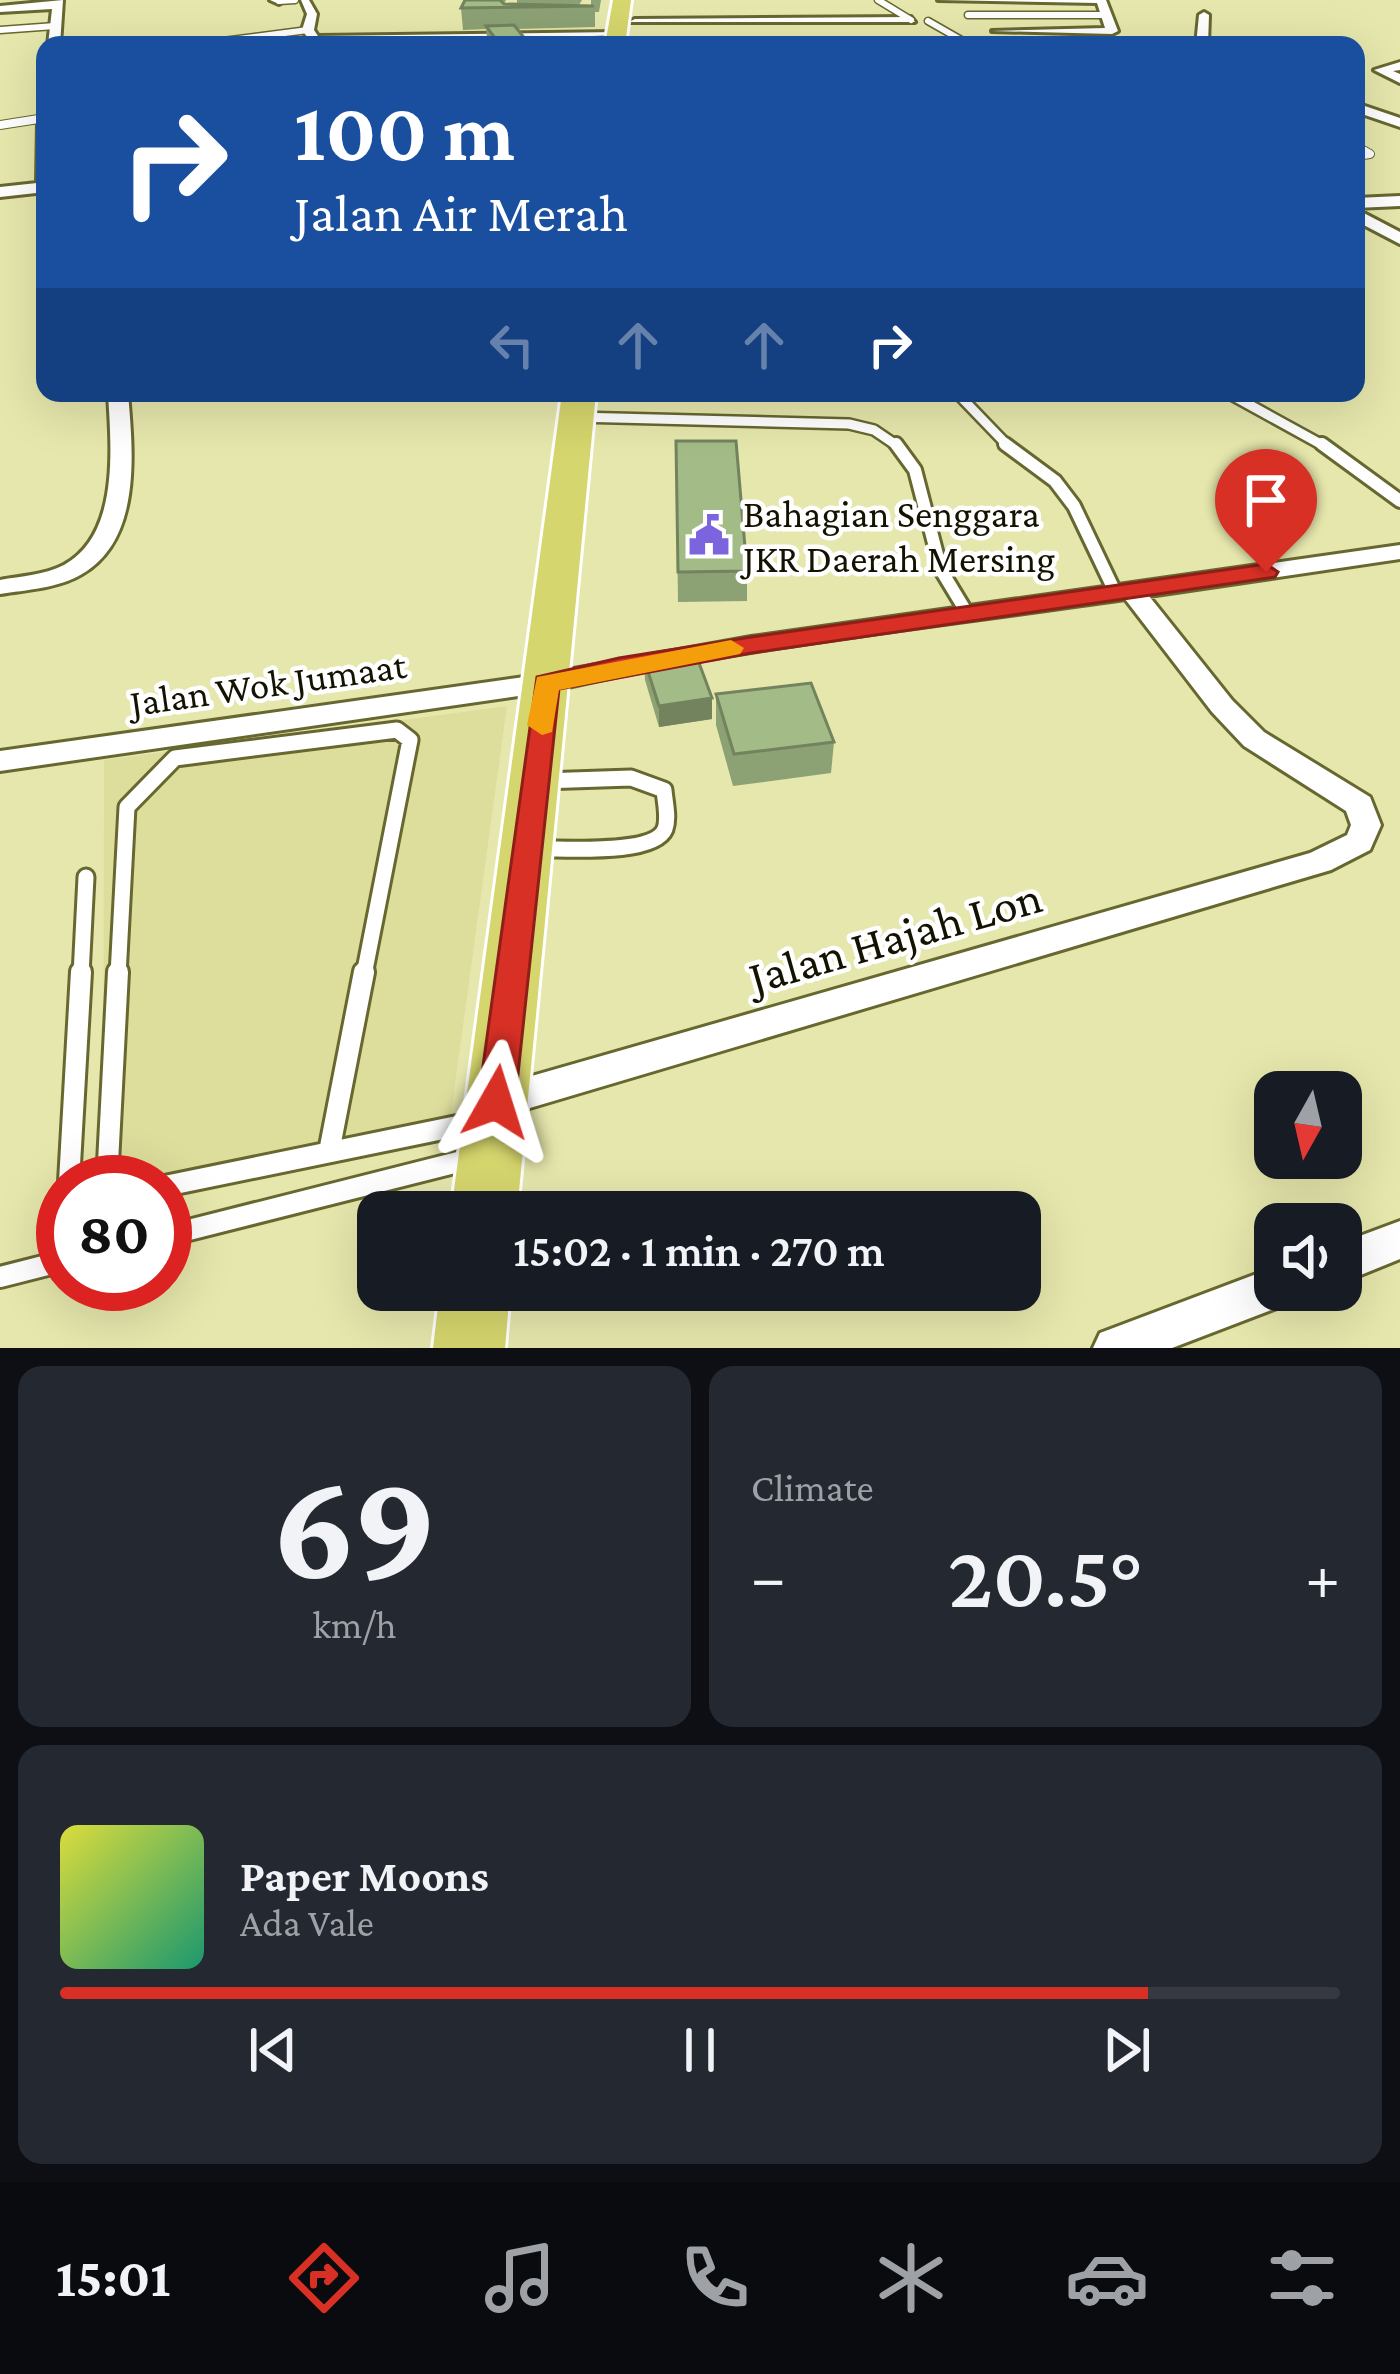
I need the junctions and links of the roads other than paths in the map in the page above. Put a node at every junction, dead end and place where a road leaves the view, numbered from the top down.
1 (638, 0) edge
2 (666, 0) edge
3 (778, 0) edge
4 (878, 0) edge
5 (942, 0) edge
6 (1101, 0) edge
7 (277, 1) edge
8 (300, 1) edge
9 (58, 2) edge
10 (830, 6) dead end
11 (0, 9) edge
12 (968, 15) junction
13 (1108, 15) junction
14 (1204, 15) dead end
15 (845, 20) junction
16 (911, 20) joint
17 (666, 21) junction
18 (784, 21) junction
19 (928, 21) dead end
20 (55, 26) junction
21 (620, 27) edge
22 (0, 30) edge
23 (998, 31) junction
24 (54, 36) edge
25 (315, 36) edge
26 (370, 36) edge
27 (665, 36) edge
28 (954, 36) edge
29 (1007, 36) edge
30 (1199, 36) edge
31 (1400, 66) edge
32 (1400, 79) edge
33 (1365, 110) edge
34 (36, 121) edge
35 (1400, 123) edge
36 (0, 125) edge
37 (36, 189) edge
38 (0, 192) edge
39 (1400, 201) edge
40 (1365, 203) edge
41 (1365, 219) edge
42 (1400, 239) edge
43 (119, 402) edge
44 (966, 402) edge
45 (1245, 402) edge
46 (578, 405) edge
47 (1400, 501) edge
48 (1400, 552) edge
49 (0, 587) edge
50 (1124, 593) junction
51 (967, 613) junction
52 (546, 683) junction
53 (0, 761) edge
54 (536, 781) junction
55 (524, 849) junction
56 (86, 877) dead end
57 (494, 1125) junction
58 (329, 1152) junction
59 (71, 1155) edge
60 (108, 1155) edge
61 (192, 1180) edge
62 (486, 1191) edge
63 (192, 1227) edge
64 (1400, 1240) edge
65 (1362, 1255) edge
66 (36, 1268) edge
67 (0, 1277) edge
68 (1254, 1296) edge
69 (473, 1311) edge
70 (469, 1348) edge
71 (1115, 1348) edge

1 - 21 highway
2 - 17 street
3 - 18 street
4 - 16 lane
5 - 6 street
5 - 12 street
6 - 13 street
7 - 8 lane
8 - 25 street
9 - 11 street
9 - 20 street
10 - 15 street
12 - 13 lane
12 - 23 street
13 - 23 street
14 - 30 street
15 - 16 street
15 - 18 street
17 - 18 street
17 - 21 street
17 - 27 street
19 - 28 lane
20 - 22 lane
20 - 24 street
21 - 26 street
23 - 29 street
31 - 32 street
33 - 35 street
34 - 36 lane
37 - 38 street
39 - 40 street
41 - 42 street
43 - 49 street
44 - 50 lane
45 - 47 lane
46 - 51 lane
46 - 52 highway
48 - 50 street, Jalan Wok Jumaat
50 - 51 street, Jalan Wok Jumaat
50 - 57 street, Jalan Hajah Lon
51 - 52 street, Jalan Wok Jumaat
52 - 53 street, Jalan Wok Jumaat
52 - 54 highway
54 - 55 highway
54 - 55 lane
55 - 57 highway
56 - 59 lane
57 - 58 lane
57 - 62 highway
57 - 63 lane
58 - 60 lane
58 - 61 lane
64 - 65 street
66 - 67 lane
68 - 71 street
69 - 70 highway

